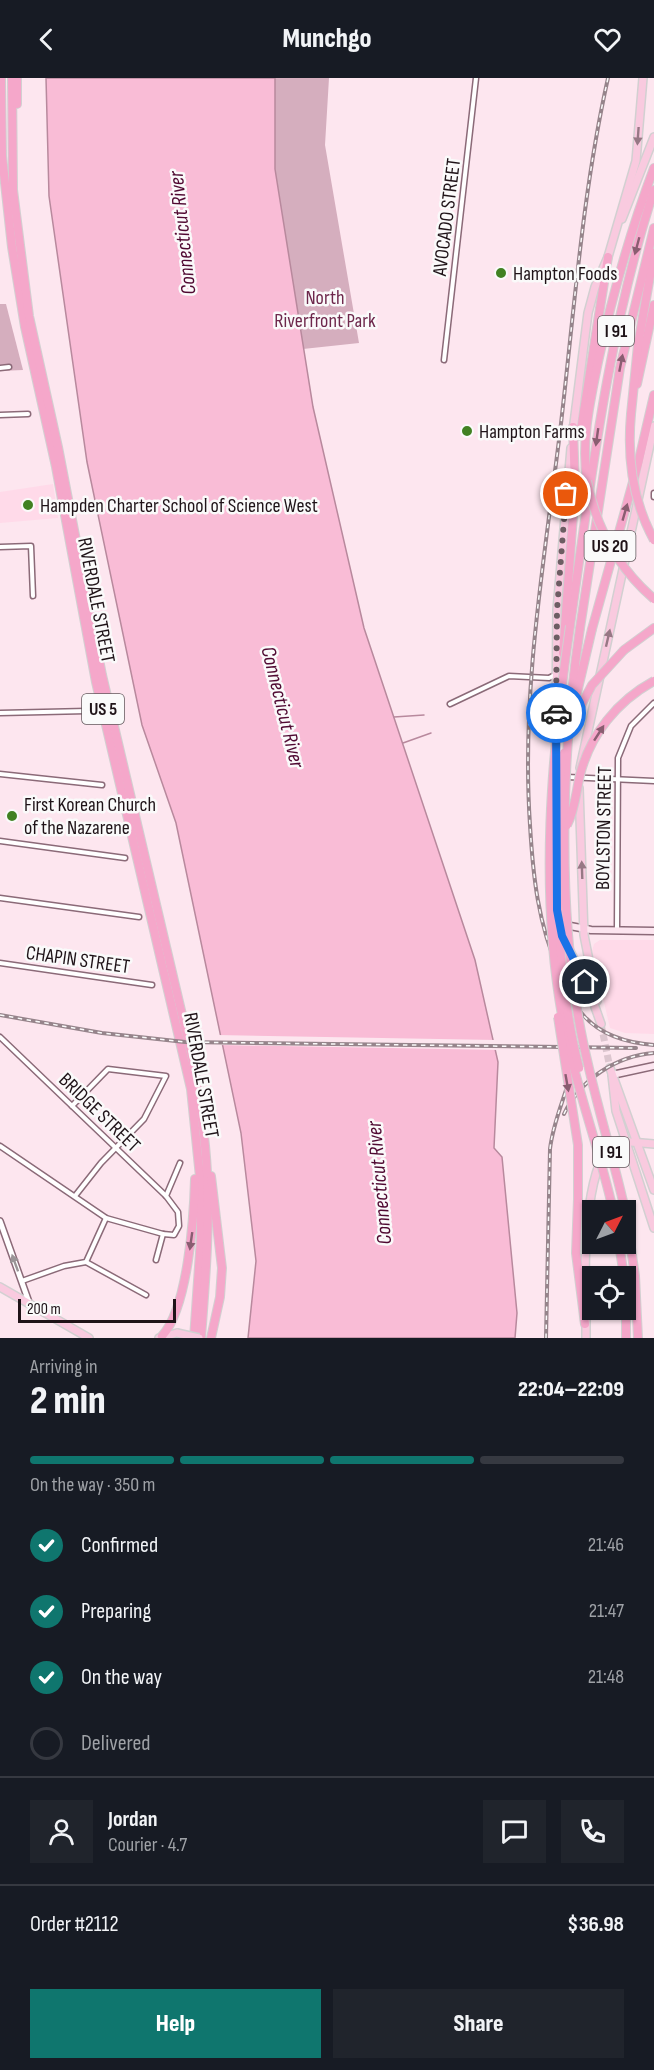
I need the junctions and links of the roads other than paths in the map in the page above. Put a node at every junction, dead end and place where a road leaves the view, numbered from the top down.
1 (1, 78) edge
2 (12, 78) edge
3 (17, 78) edge
4 (476, 78) edge
5 (643, 78) edge
6 (0, 135) edge
7 (654, 137) edge
8 (2, 156) junction
9 (654, 168) edge
10 (13, 190) junction
11 (654, 190) edge
12 (654, 228) edge
13 (615, 235) junction
14 (654, 253) edge
15 (608, 257) junction
16 (654, 305) edge
17 (444, 360) dead end
18 (9, 366) dead end
19 (0, 368) edge
20 (589, 390) junction
21 (654, 395) edge
22 (631, 413) junction
23 (28, 414) dead end
24 (0, 415) edge
25 (654, 426) edge
26 (573, 427) junction
27 (654, 540) edge
28 (0, 547) edge
29 (33, 596) dead end
30 (654, 599) edge
31 (568, 626) junction
32 (654, 628) edge
33 (559, 677) junction
34 (654, 681) edge
35 (654, 703) edge
36 (450, 704) dead end
37 (87, 711) dead end
38 (0, 713) edge
39 (567, 760) junction
40 (0, 774) edge
41 (557, 777) junction
42 (579, 777) junction
43 (617, 780) junction
44 (654, 781) edge
45 (102, 785) dead end
46 (580, 802) junction
47 (556, 805) junction
48 (566, 826) junction
49 (0, 841) edge
50 (125, 858) dead end
51 (0, 898) edge
52 (139, 917) dead end
53 (558, 923) junction
54 (584, 928) junction
55 (617, 930) junction
56 (654, 931) edge
57 (0, 963) edge
58 (558, 983) junction
59 (152, 985) dead end
60 (0, 1037) edge
61 (654, 1066) edge
62 (611, 1072) junction
63 (72, 1106) junction
64 (590, 1120) junction
65 (201, 1142) junction
66 (626, 1142) junction
67 (636, 1143) junction
68 (654, 1144) edge
69 (0, 1146) edge
70 (115, 1148) junction
71 (180, 1163) dead end
72 (654, 1190) edge
73 (75, 1196) junction
74 (166, 1196) junction
75 (610, 1200) edge
76 (622, 1200) edge
77 (106, 1218) junction
78 (653, 1218) edge
79 (0, 1221) edge
80 (654, 1228) edge
81 (163, 1234) junction
82 (631, 1254) edge
83 (156, 1260) dead end
84 (86, 1262) junction
85 (22, 1281) junction
86 (0, 1287) edge
87 (146, 1295) dead end
88 (637, 1295) junction
89 (30, 1305) junction
90 (626, 1320) edge
91 (585, 1324) junction
92 (160, 1337) edge
93 (89, 1338) edge
94 (198, 1338) edge
95 (212, 1338) edge
96 (586, 1338) edge
97 (626, 1338) edge
98 (638, 1338) edge
99 (643, 1338) edge

1 - 8 highway, RIVERDALE STREET / US 5
2 - 10 highway, RIVERDALE STREET / US 5
3 - 10 highway
4 - 17 street, AVOCADO STREET
5 -> 13 main road, US 20
6 - 8 highway
7 - 13 main road
8 - 65 highway, RIVERDALE STREET / US 5
9 - 20 highway
10 - 65 highway, RIVERDALE STREET / US 5
11 -> 31 highway, I 91
39 -> 12 highway, I 91, bridge
13 - 15 main road, US 20
14 - 22 highway
15 - 20 highway, US 20
15 - 26 main road
16 - 22 highway, US 20
18 - 19 street
20 - 30 highway, US 20, bridge
39 -> 21 highway, bridge
22 - 27 highway, US 20, bridge
23 - 24 street
42 -> 25 main road
26 - 31 highway
26 - 33 main road
28 - 29 street
31 - 33 highway, I 91, bridge
32 - 64 highway, bridge
33 - 36 street
33 - 41 main road
33 - 58 highway, I 91, bridge
48 -> 34 highway, bridge
35 - 43 street, BOYLSTON STREET
37 - 38 street
39 - 48 highway, I 91, bridge
40 - 45 street
41 - 42 street
41 - 47 main road
42 - 43 street
42 - 46 main road
43 - 44 street
43 - 55 street, BOYLSTON STREET
46 - 47 main road
54 -> 46 main road
47 - 53 main road
48 - 76 highway, I 91, bridge
49 - 50 street
51 - 52 street
53 - 54 main road
53 - 54 main road
54 - 55 main road
55 - 56 main road
57 - 59 street, CHAPIN STREET
58 - 64 highway, I 91, bridge
58 -> 91 highway, bridge
60 - 63 street, BRIDGE STREET
61 - 62 main road
62 - 66 main road
62 - 67 main road
63 - 70 street, BRIDGE STREET
63 - 70 street
64 - 75 highway, I 91, bridge
65 -> 92 highway
65 - 94 highway, RIVERDALE STREET / US 5
65 - 95 highway
66 - 67 main road
66 - 78 main road
66 - 91 main road
67 - 68 main road
67 - 72 main road
69 - 73 street
70 - 73 street
70 - 74 street, BRIDGE STREET
71 - 74 street
73 - 77 street
74 - 81 street, BRIDGE STREET
77 - 81 street
77 - 84 street
78 - 80 main road
85 -> 79 street
81 - 83 street
82 - 88 highway, I 91
84 - 85 street
84 - 87 street
85 - 89 street
86 - 89 main road
88 - 98 highway, I 91
88 - 99 highway
89 - 93 main road
90 - 97 highway
91 - 96 main road
92 - 94 main road, bridge

